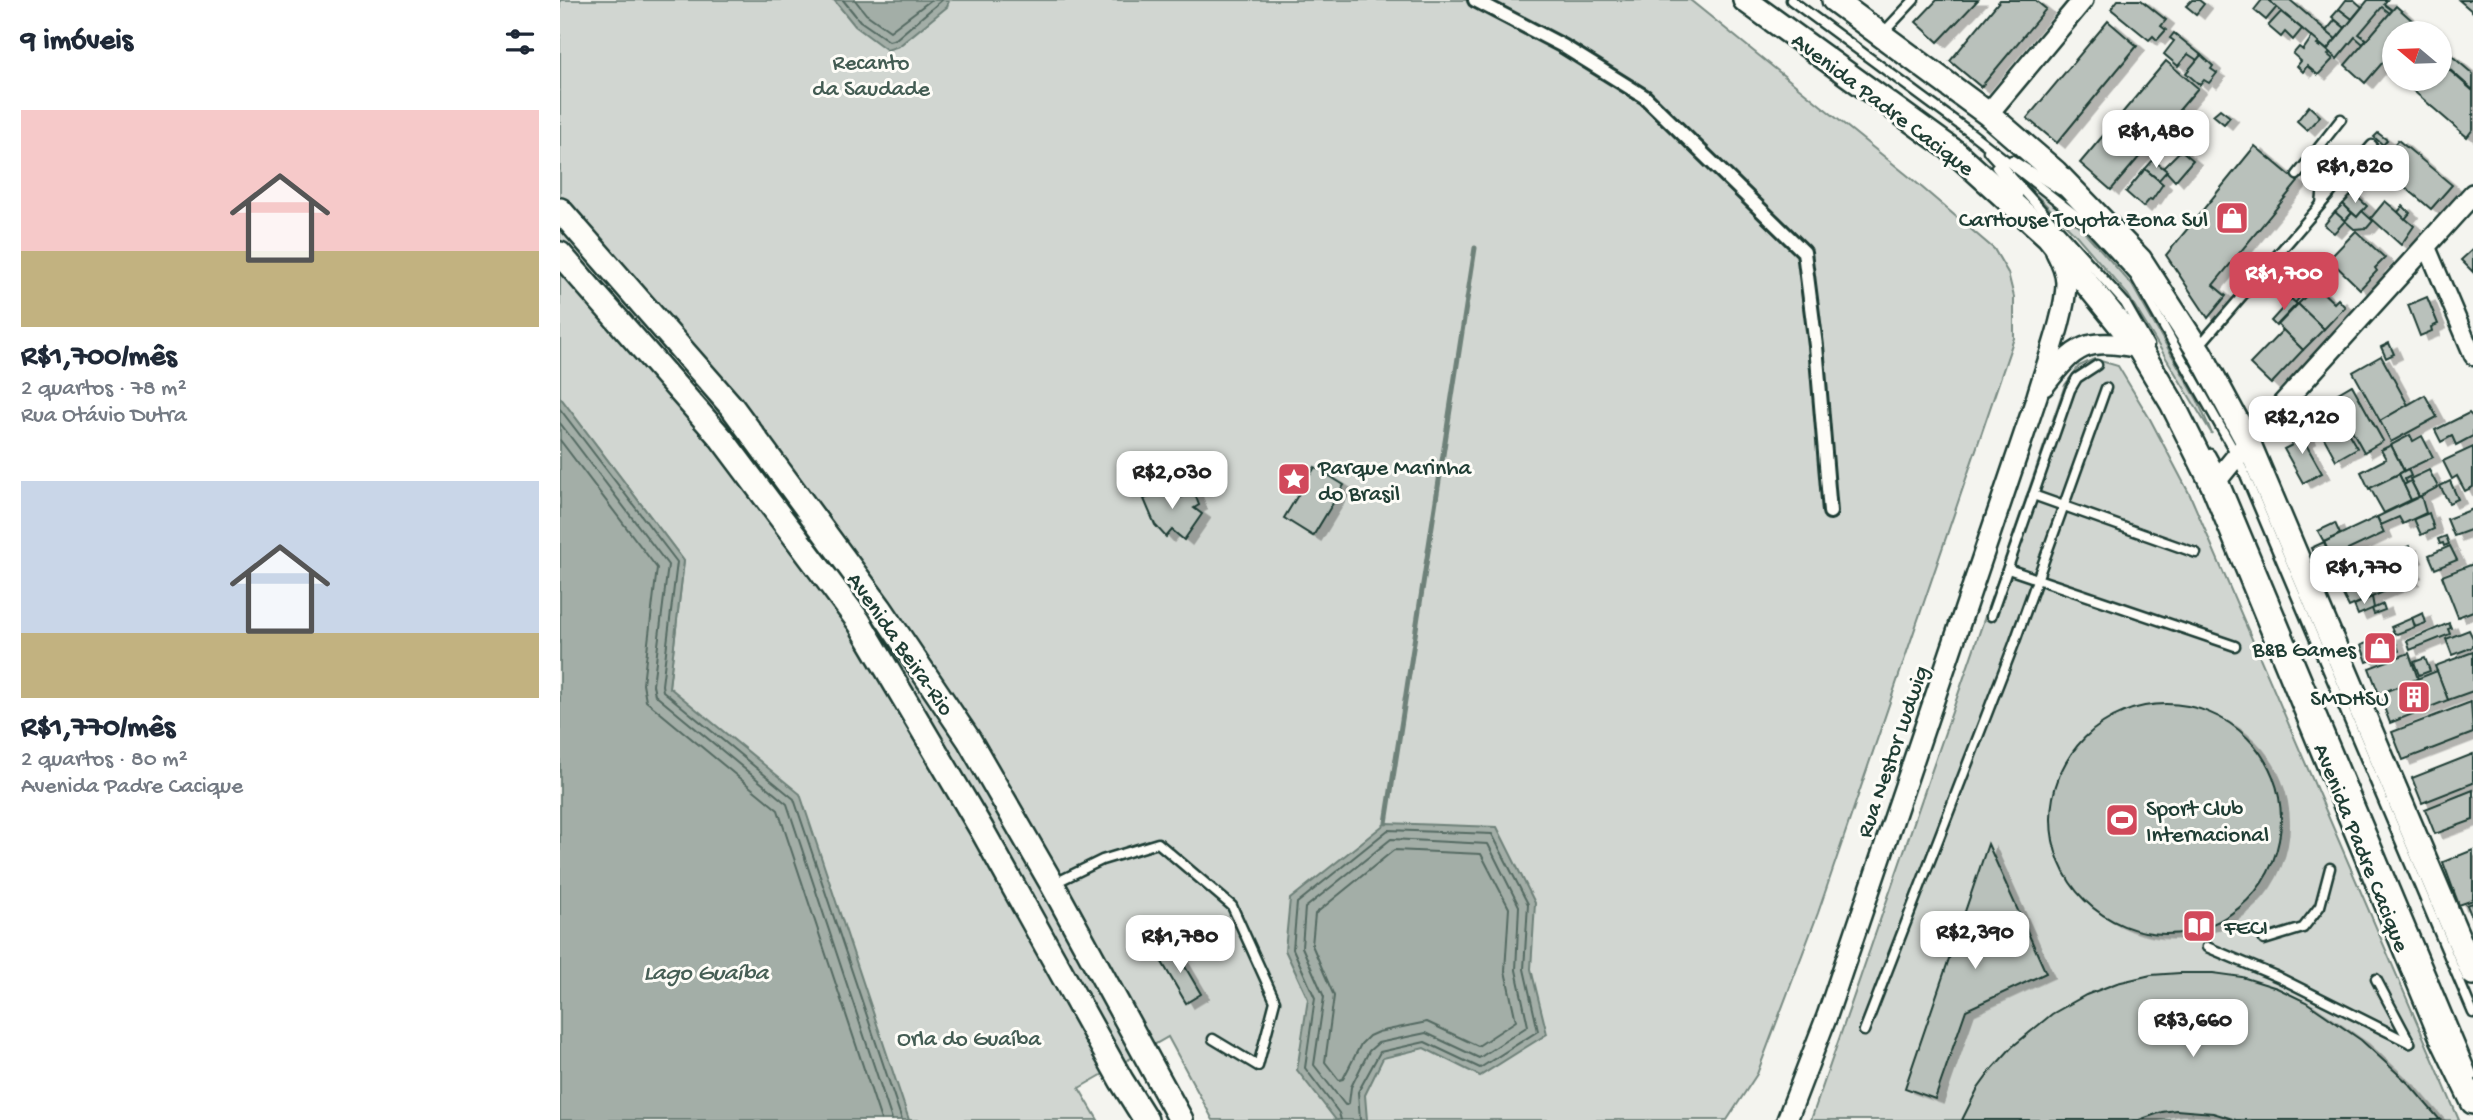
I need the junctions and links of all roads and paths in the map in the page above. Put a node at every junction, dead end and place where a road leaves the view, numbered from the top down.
1 (1475, 0) edge
2 (1745, 0) edge
3 (1784, 0) edge
4 (1791, 0) edge
5 (1834, 0) edge
6 (1914, 0) edge
7 (2083, 0) edge
8 (1816, 20) junction
9 (1881, 35) junction
10 (1988, 114) junction
11 (2341, 120) dead end
12 (1971, 134) junction
13 (2372, 145) dead end
14 (2305, 166) junction
15 (2297, 175) dead end
16 (2472, 198) edge
17 (2322, 205) junction
18 (560, 210) edge
19 (2096, 214) junction
20 (2048, 236) junction
21 (2427, 247) junction
22 (560, 254) edge
23 (2139, 348) junction
24 (2197, 349) junction
25 (2473, 356) edge
26 (2097, 365) dead end
27 (2106, 388) dead end
28 (2037, 396) junction
29 (2197, 432) dead end
30 (2204, 443) dead end
31 (2243, 449) junction
32 (2217, 479) junction
33 (2034, 495) junction
34 (2064, 506) junction
35 (1830, 512) dead end
36 (2196, 553) dead end
37 (2008, 569) junction
38 (2038, 579) junction
39 (1991, 616) dead end
40 (2235, 646) dead end
41 (2330, 868) dead end
42 (1052, 884) junction
43 (2264, 940) dead end
44 (2207, 947) dead end
45 (2473, 973) edge
46 (2376, 979) dead end
47 (2473, 1013) edge
48 (1864, 1031) dead end
49 (1213, 1039) dead end
50 (2473, 1076) edge
51 (2473, 1102) edge
52 (1146, 1120) edge
53 (1181, 1120) edge
54 (1787, 1120) edge

1 - 35 street
2 - 20 main road, Avenida Padre Cacique
3 - 8 lane
4 - 8 lane
5 - 9 main road
6 - 9 lane
7 - 10 street
8 - 12 lane
9 - 10 main road
10 - 19 main road
11 - 14 lane
12 - 19 lane
12 - 20 lane
12 - 29 lane
12 - 31 lane
13 - 17 lane
14 - 15 lane
14 - 17 lane
16 - 21 street
17 - 24 lane
18 - 42 main road, Avenida Beira-Rio
19 - 24 main road
20 - 23 main road, Avenida Padre Cacique
20 - 28 street, Rua Nestor Ludwig
21 - 25 street
21 - 31 street
22 - 52 main road, Avenida Beira-Rio
23 - 28 street, Rua Nestor Ludwig
23 - 32 main road, Avenida Padre Cacique
24 - 31 main road
26 - 33 lane
27 - 34 lane
28 - 54 street, Rua Nestor Ludwig
30 - 32 lane
31 - 32 street
31 - 45 main road
31 - 47 lane
32 - 50 lane
32 - 51 main road, Avenida Padre Cacique
33 - 34 lane
33 - 37 lane
34 - 36 lane
34 - 38 lane
37 - 38 lane
37 - 39 lane
38 - 40 lane
38 - 48 lane
41 - 43 lane
42 - 49 lane
42 - 53 main road, Avenida Beira-Rio
44 - 46 lane

